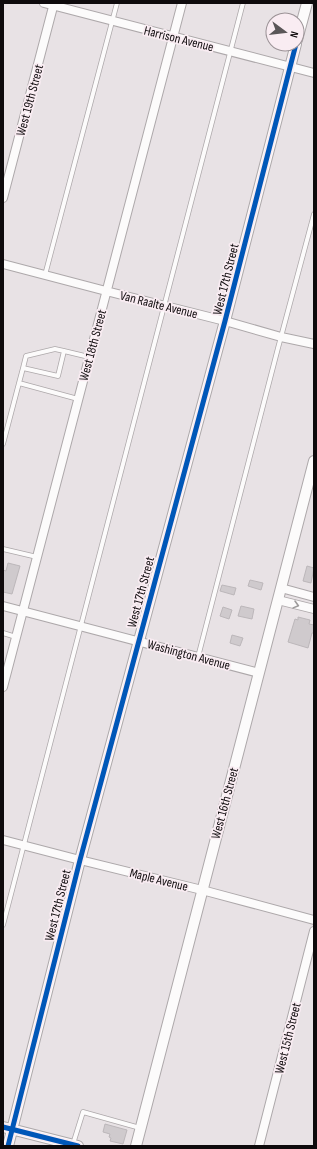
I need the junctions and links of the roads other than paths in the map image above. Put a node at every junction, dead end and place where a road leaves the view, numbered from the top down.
1 (44, 3) edge
2 (117, 3) edge
3 (182, 3) edge
4 (243, 3) edge
5 (54, 4) edge
6 (112, 21) junction
7 (173, 37) junction
8 (230, 51) junction
9 (294, 52) edge
10 (290, 66) junction
11 (314, 73) edge
12 (3, 198) edge
13 (314, 214) edge
14 (3, 264) edge
15 (45, 275) junction
16 (106, 291) junction
17 (164, 305) junction
18 (226, 320) junction
19 (281, 337) junction
20 (314, 344) edge
21 (64, 351) junction
22 (89, 357) junction
23 (23, 368) junction
24 (18, 383) junction
25 (78, 399) junction
26 (3, 444) edge
27 (314, 461) edge
28 (3, 549) edge
29 (37, 557) junction
30 (281, 588) junction
31 (314, 597) edge
32 (278, 600) junction
33 (3, 606) edge
34 (314, 609) edge
35 (23, 611) junction
36 (81, 626) junction
37 (3, 633) edge
38 (16, 637) junction
39 (138, 641) junction
40 (198, 657) junction
41 (258, 673) junction
42 (3, 687) edge
43 (3, 840) edge
44 (24, 845) junction
45 (80, 860) junction
46 (202, 890) junction
47 (314, 920) edge
48 (3, 925) edge
49 (314, 931) edge
50 (8, 1128) edge
51 (140, 1128) junction
52 (8, 1146) edge
53 (74, 1146) edge
54 (136, 1146) edge
55 (259, 1146) edge

1 - 5 street, Harrison Avenue
2 - 6 lane
3 - 7 street, West 18th Street
4 - 8 lane
5 - 6 street, Harrison Avenue
5 - 12 street, West 19th Street
6 - 7 street, Harrison Avenue
6 - 15 lane
7 - 8 street, Harrison Avenue
7 - 16 street, West 18th Street
8 - 10 street, Harrison Avenue
8 - 17 lane
9 - 10 street, West 17th Street
10 - 11 street, Harrison Avenue
10 - 18 street, West 17th Street
13 - 19 lane
14 - 15 street, Van Raalte Avenue
15 - 16 street, Van Raalte Avenue
16 - 17 street, Van Raalte Avenue
16 - 22 street, West 18th Street
17 - 18 street, Van Raalte Avenue
17 - 36 lane
18 - 19 street, Van Raalte Avenue
18 - 39 street, West 17th Street
19 - 20 street, Van Raalte Avenue
19 - 40 lane
21 - 22 lane
21 - 23 lane
21 - 23 lane
22 - 25 street, West 18th Street
23 - 24 lane
24 - 25 lane
24 - 26 lane
25 - 29 street, West 18th Street
27 - 30 street, West 16th Street
28 - 29 lane
29 - 35 street, West 18th Street
30 - 31 street
30 - 32 street, West 16th Street
32 -> 34 street
32 - 41 street, West 16th Street
33 - 35 street, Washington Avenue
35 - 36 street, Washington Avenue
35 - 38 street, West 18th Street
36 - 39 street, Washington Avenue
36 - 44 lane
37 - 38 lane
38 - 42 street, West 18th Street
39 - 40 street, Washington Avenue
39 - 45 street, West 17th Street
40 - 41 street, Washington Avenue
41 - 46 street, West 16th Street
43 - 44 street, Maple Avenue
44 - 45 street, Maple Avenue
44 - 48 lane
45 - 46 street, Maple Avenue
45 - 50 street, West 17th Street
46 - 47 street, Maple Avenue
46 - 51 street, West 16th Street
49 - 55 street, West 15th Street
50 - 52 street, West 17th Street
50 - 53 street
51 - 53 lane
51 - 54 street, West 16th Street

